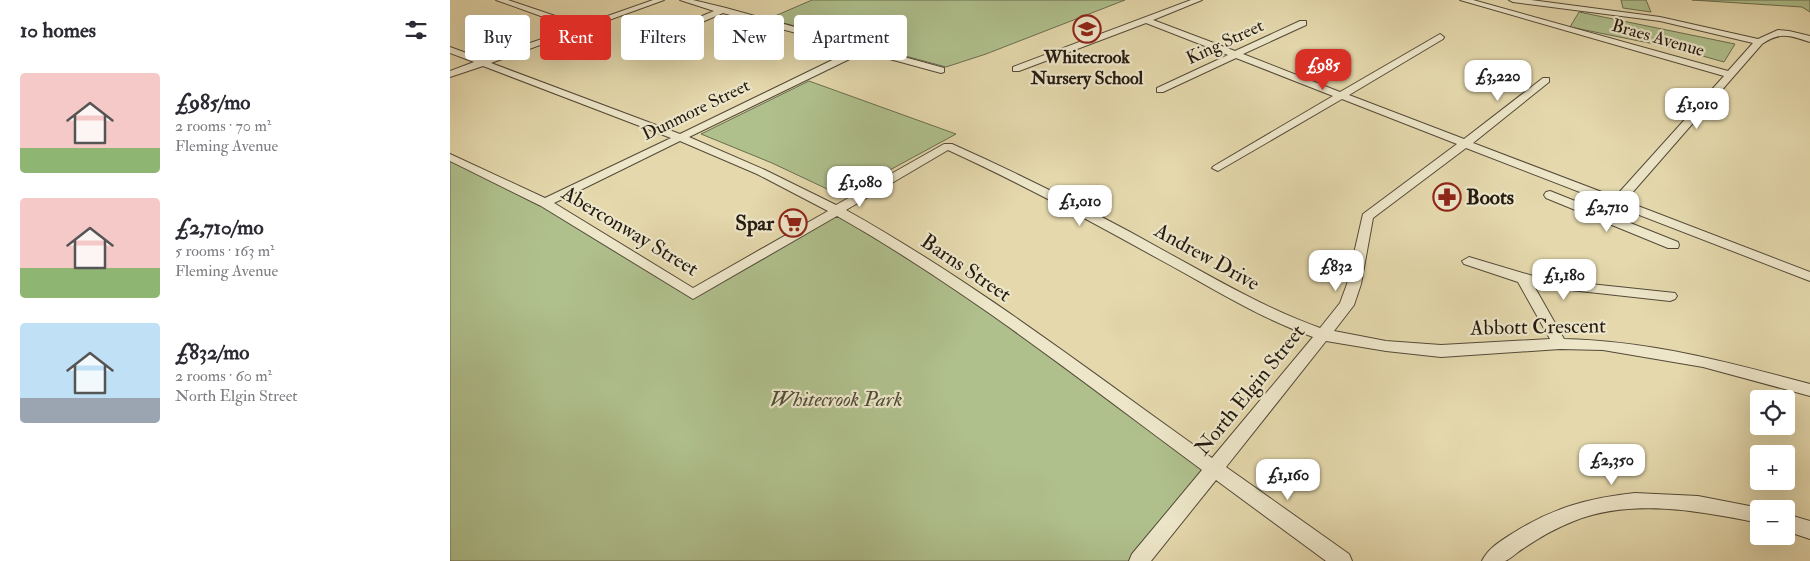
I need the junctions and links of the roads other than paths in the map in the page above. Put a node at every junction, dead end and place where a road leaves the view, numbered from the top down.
1 (500, 0) edge
2 (660, 0) edge
3 (684, 0) edge
4 (1198, 0) edge
5 (1464, 0) edge
6 (1513, 0) edge
7 (723, 10) junction
8 (544, 15) edge
9 (611, 18) edge
10 (704, 18) edge
11 (1146, 20) junction
12 (1303, 23) dead end
13 (794, 29) edge
14 (1440, 37) dead end
15 (1810, 38) edge
16 (1759, 42) junction
17 (540, 43) edge
18 (450, 50) edge
19 (1236, 54) junction
20 (839, 60) edge
21 (906, 60) edge
22 (482, 63) junction
23 (1016, 69) dead end
24 (941, 70) dead end
25 (450, 74) edge
26 (1729, 74) junction
27 (1546, 80) dead end
28 (1160, 90) dead end
29 (1341, 95) junction
30 (679, 137) junction
31 (1466, 143) junction
32 (450, 157) edge
33 (1218, 168) dead end
34 (1550, 195) dead end
35 (1617, 202) junction
36 (545, 203) junction
37 (836, 210) junction
38 (1663, 220) junction
39 (1651, 236) junction
40 (1673, 245) dead end
41 (1469, 261) dead end
42 (1810, 277) edge
43 (1523, 280) junction
44 (1670, 296) dead end
45 (1324, 335) junction
46 (1560, 344) junction
47 (1810, 390) edge
48 (1215, 468) junction
49 (1750, 513) edge
50 (1795, 525) edge
51 (1810, 530) edge
52 (1139, 561) edge
53 (1342, 561) edge
54 (1492, 561) edge

1 - 8 street
2 - 9 street
3 - 7 street
4 - 11 street
5 - 26 street, Braes Avenue
6 - 16 street, Braes Avenue
7 - 10 street
7 - 13 street
11 - 19 street
11 - 23 street
12 - 19 street, King Street
14 - 29 street
15 - 16 street
16 - 26 street
17 - 22 street
18 - 22 street, Barns Street
19 - 28 street, King Street
19 - 29 street
20 - 30 street, Dunmore Street
21 - 24 street
22 - 25 street
22 - 30 street, Barns Street
26 - 35 street
27 - 31 street, North Elgin Street
29 - 31 street
29 - 33 street
30 - 36 street, Dunmore Street
30 - 37 street, Barns Street
31 - 35 street
31 - 45 street, North Elgin Street
32 - 36 street, Aberconway Street
34 - 39 street
35 - 38 street
36 - 37 street, Aberconway Street
37 - 45 street, Andrew Drive
37 - 48 street, Barns Street
38 - 39 street
38 - 42 street
39 - 40 street
41 - 43 street
43 - 44 street
43 - 46 street
45 - 46 street, Abbott Crescent
45 - 48 street, North Elgin Street
46 - 47 street, Abbott Crescent
48 - 52 street, North Elgin Street
48 - 53 street, Barns Street
49 - 54 street
50 - 51 street

